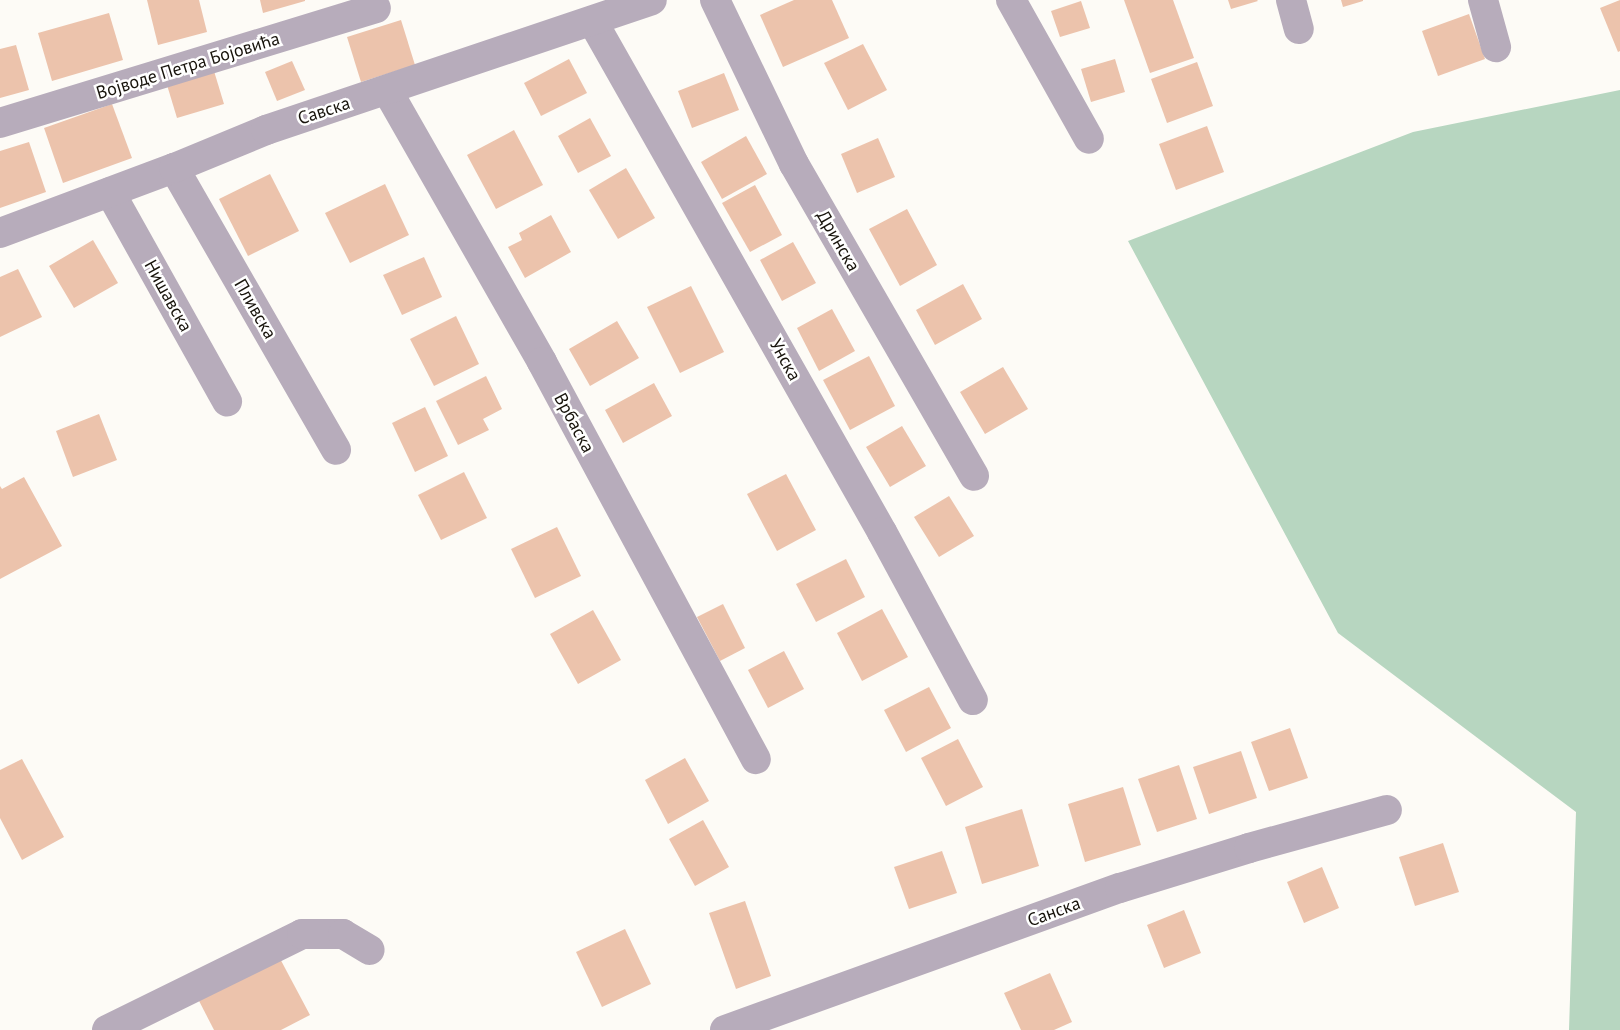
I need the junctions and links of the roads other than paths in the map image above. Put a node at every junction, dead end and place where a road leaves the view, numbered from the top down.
1 (652, 0) edge
2 (715, 0) edge
3 (1011, 0) edge
4 (1291, 0) edge
5 (1483, 0) edge
6 (376, 8) dead end
7 (592, 22) junction
8 (1299, 29) dead end
9 (1496, 47) dead end
10 (387, 90) junction
11 (0, 123) edge
12 (1089, 139) dead end
13 (174, 168) junction
14 (110, 192) junction
15 (0, 233) edge
16 (226, 401) dead end
17 (336, 450) dead end
18 (974, 476) dead end
19 (973, 700) dead end
20 (756, 759) dead end
21 (1388, 810) dead end
22 (370, 950) dead end
23 (107, 1030) edge
24 (725, 1030) edge

1 - 7 street, Савска
2 - 18 street, Дринска
3 - 12 street
4 - 8 street
5 - 9 street
6 - 11 street, Војводе Петра Бојовића
7 - 10 street, Савска
7 - 19 street, Унска
10 - 13 street, Савска
10 - 20 street, Врбаска
13 - 14 street, Савска
13 - 17 street, Пливска
14 - 15 street, Савска
14 - 16 street, Нишавска
21 - 24 street, Санска
22 - 23 street

